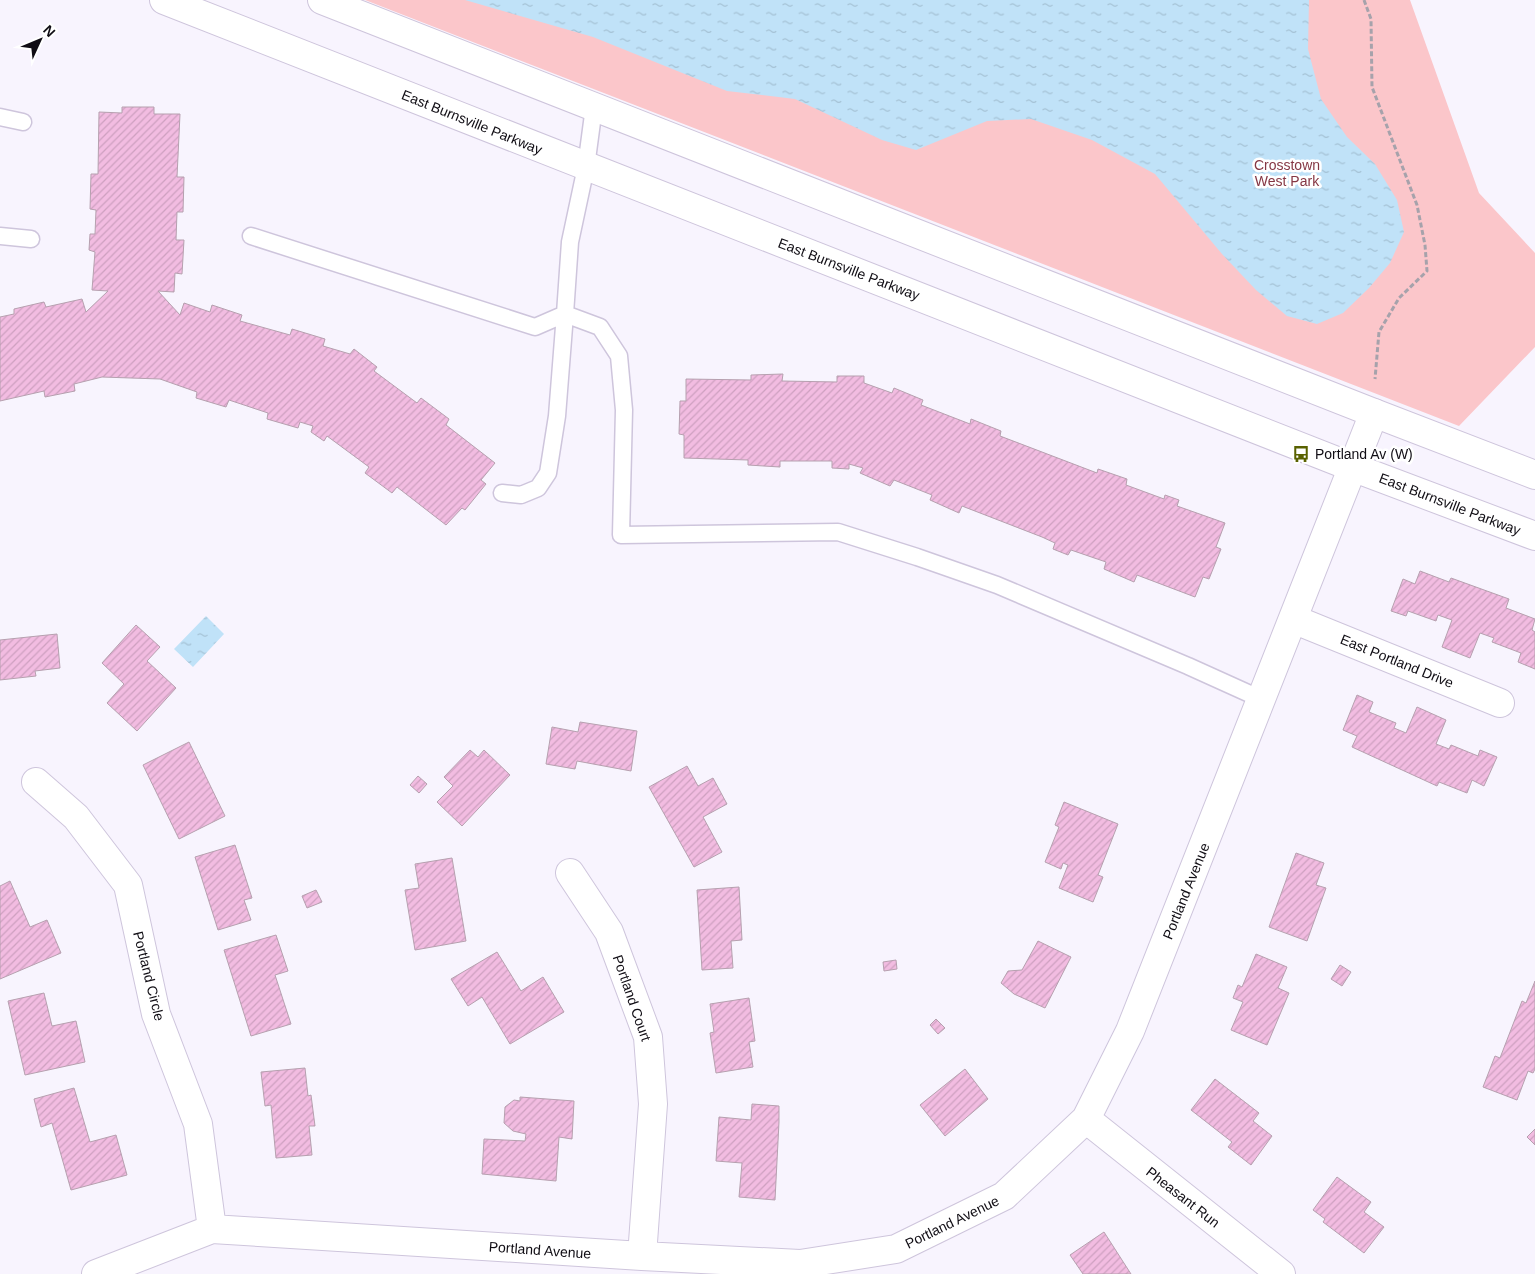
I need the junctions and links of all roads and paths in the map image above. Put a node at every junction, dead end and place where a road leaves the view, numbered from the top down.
1 (164, 0) edge
2 (322, 0) edge
3 (1364, 0) edge
4 (594, 107) junction
5 (0, 117) edge
6 (23, 122) dead end
7 (586, 167) junction
8 (0, 236) edge
9 (251, 236) dead end
10 (30, 239) dead end
11 (565, 314) junction
12 (1375, 379) dead end
13 (1374, 414) junction
14 (1352, 467) junction
15 (1535, 475) edge
16 (502, 493) dead end
17 (1535, 536) edge
18 (1293, 619) junction
19 (1261, 699) junction
20 (1500, 703) dead end
21 (36, 782) dead end
22 (570, 873) dead end
23 (1086, 1119) junction
24 (212, 1229) junction
25 (642, 1256) junction
26 (96, 1274) edge
27 (1281, 1274) edge

1 - 7 street, East Burnsville Parkway
2 - 4 street
3 - 12 path
4 - 7 lane
4 - 13 street
5 - 6 lane
7 - 11 lane
7 - 14 street, East Burnsville Parkway
8 - 10 lane
9 - 11 lane
11 - 16 lane
11 - 19 lane
13 - 14 street, Portland Avenue
13 - 15 street
14 - 17 street, East Burnsville Parkway
14 - 18 street, Portland Avenue
18 - 19 street, Portland Avenue
18 - 20 street, East Portland Drive
19 - 23 street, Portland Avenue
21 - 24 street, Portland Circle
22 - 25 street, Portland Court
23 - 25 street, Portland Avenue
23 - 27 street, Pheasant Run
24 - 25 street, Portland Avenue
24 - 26 street, Portland Avenue

